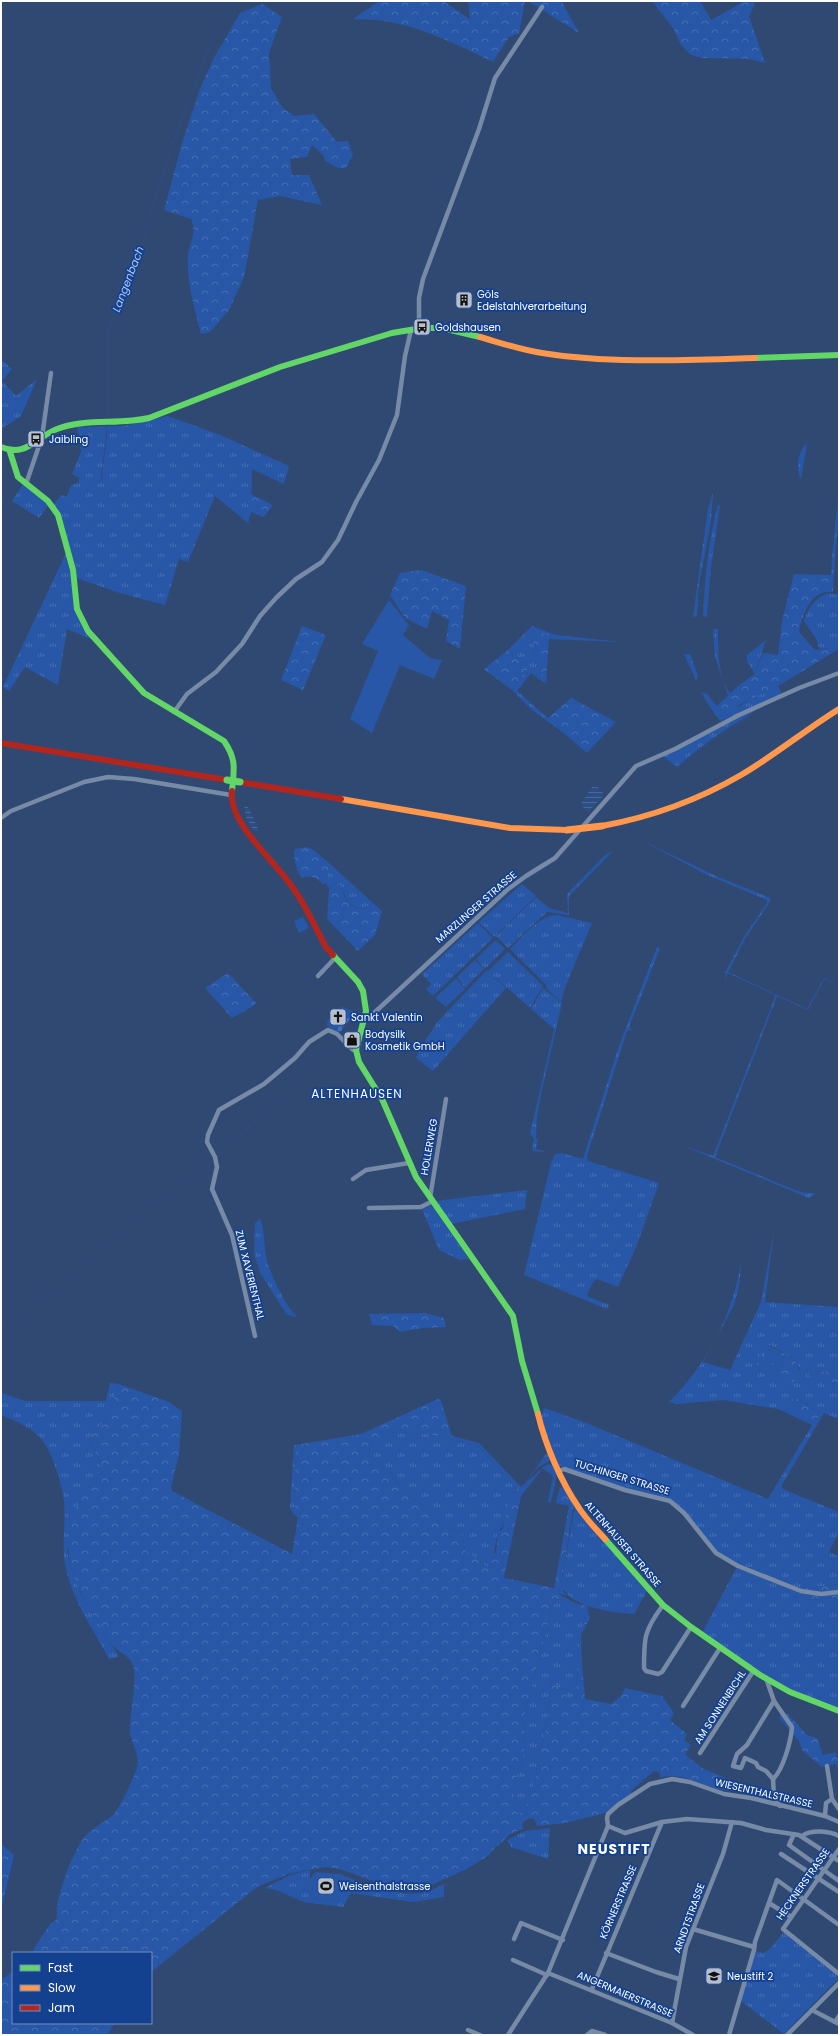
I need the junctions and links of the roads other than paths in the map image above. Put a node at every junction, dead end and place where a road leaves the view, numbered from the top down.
1 (542, 7) dead end
2 (420, 329) junction
3 (411, 330) junction
4 (839, 355) edge
5 (51, 373) dead end
6 (45, 423) junction
7 (53, 430) junction
8 (42, 437) junction
9 (1, 447) edge
10 (10, 452) junction
11 (26, 484) junction
12 (839, 673) edge
13 (839, 709) edge
14 (174, 712) junction
15 (1, 743) edge
16 (231, 795) junction
17 (1, 818) edge
18 (335, 958) junction
19 (318, 976) dead end
20 (366, 1016) junction
21 (356, 1050) junction
22 (446, 1099) dead end
23 (409, 1164) junction
24 (353, 1178) dead end
25 (431, 1200) junction
26 (369, 1208) dead end
27 (255, 1336) dead end
28 (559, 1471) junction
29 (839, 1592) edge
30 (663, 1605) junction
31 (691, 1627) junction
32 (720, 1648) junction
33 (754, 1670) junction
34 (766, 1678) junction
35 (774, 1701) junction
36 (684, 1706) dead end
37 (839, 1711) edge
38 (700, 1753) dead end
39 (826, 1766) dead end
40 (773, 1779) junction
41 (832, 1798) junction
42 (780, 1806) junction
43 (839, 1809) edge
44 (825, 1816) junction
45 (662, 1822) junction
46 (732, 1822) junction
47 (839, 1822) edge
48 (608, 1826) junction
49 (794, 1834) junction
50 (802, 1836) junction
51 (839, 1836) edge
52 (839, 1849) edge
53 (781, 1854) dead end
54 (833, 1856) junction
55 (839, 1861) edge
56 (823, 1870) junction
57 (818, 1878) junction
58 (839, 1881) edge
59 (839, 1892) edge
60 (804, 1898) junction
61 (770, 1903) junction
62 (791, 1917) junction
63 (839, 1925) edge
64 (693, 1929) junction
65 (514, 1939) dead end
66 (563, 1940) junction
67 (754, 1946) junction
68 (606, 1953) junction
69 (514, 1960) dead end
70 (548, 1974) junction
71 (839, 1974) edge
72 (679, 1979) junction
73 (839, 1983) edge
74 (592, 1989) junction
75 (812, 2010) junction
76 (839, 2016) edge
77 (672, 2023) junction
78 (837, 2023) edge
79 (468, 2030) dead end
80 (480, 2035) edge
81 (508, 2035) edge
82 (587, 2035) edge
83 (605, 2035) edge
84 (693, 2035) edge
85 (729, 2035) edge
86 (787, 2035) edge

1 - 2 street
2 - 3 street
2 - 4 street
3 - 7 street
3 - 14 street
5 - 6 street
6 - 7 street
6 - 8 street
7 - 8 street
8 - 10 street
8 - 11 street
9 - 10 street
10 - 11 street
11 - 14 street
12 - 20 street, MARZLINGER STRASSE
13 - 15 street, bridge
14 - 16 street
16 - 17 street
16 - 18 street
18 - 19 street
18 - 20 street
20 - 21 street
21 - 23 street, ALTENHAUSER STRASSE
21 - 27 street, ZUM XAVERIENTHAL
22 - 25 street, HOLLERWEG
23 - 24 street
23 - 25 street, ALTENHAUSER STRASSE
25 - 26 street
25 - 28 street, ALTENHAUSER STRASSE
28 - 29 street, TUCHINGER STRASSE
28 - 30 street, ALTENHAUSER STRASSE
30 - 31 street, ALTENHAUSER STRASSE
30 - 31 street
31 - 32 street, ALTENHAUSER STRASSE
32 - 33 street, ALTENHAUSER STRASSE
32 - 36 street
33 - 34 street, ALTENHAUSER STRASSE
33 - 38 street, AM SONNENBICHL
34 - 35 street
34 - 37 street, ALTENHAUSER STRASSE
35 - 40 street
35 - 40 street
39 - 41 street
40 - 42 street
41 - 43 street
41 - 44 street
42 - 44 street, WIESENTHALSTRASSE
42 - 48 street, WIESENTHALSTRASSE
44 - 47 street, WIESENTHALSTRASSE
45 - 46 street
45 - 48 street
45 - 68 street, KÖRNERSTRASSE
46 - 49 street
46 - 64 street, ARNDTSTRASSE
48 - 66 street
49 - 50 street
49 - 56 street
50 - 51 street
50 - 54 street
52 - 54 street, HECKNERSTRASSE
53 - 57 street
54 - 55 street
54 - 56 street, HECKNERSTRASSE
56 - 57 street, HECKNERSTRASSE
56 - 58 street
57 - 59 street
57 - 60 street, HECKNERSTRASSE
60 - 61 street
60 - 62 street, HECKNERSTRASSE
60 - 63 street
61 - 62 street
61 - 67 street
62 - 71 street, HECKNERSTRASSE
64 - 67 street
64 - 72 street, ARNDTSTRASSE
65 - 66 street
66 - 70 street
67 - 85 street
68 - 72 street
68 - 74 street, KÖRNERSTRASSE
69 - 70 street, ANGERMAIERSTRASSE
70 - 74 street, ANGERMAIERSTRASSE
70 - 81 street
72 - 77 street, ARNDTSTRASSE
73 - 75 street
74 - 77 street, ANGERMAIERSTRASSE
75 - 78 street
75 - 86 street
76 - 78 street
77 - 84 street, ANGERMAIERSTRASSE
79 - 80 street
82 - 83 street

